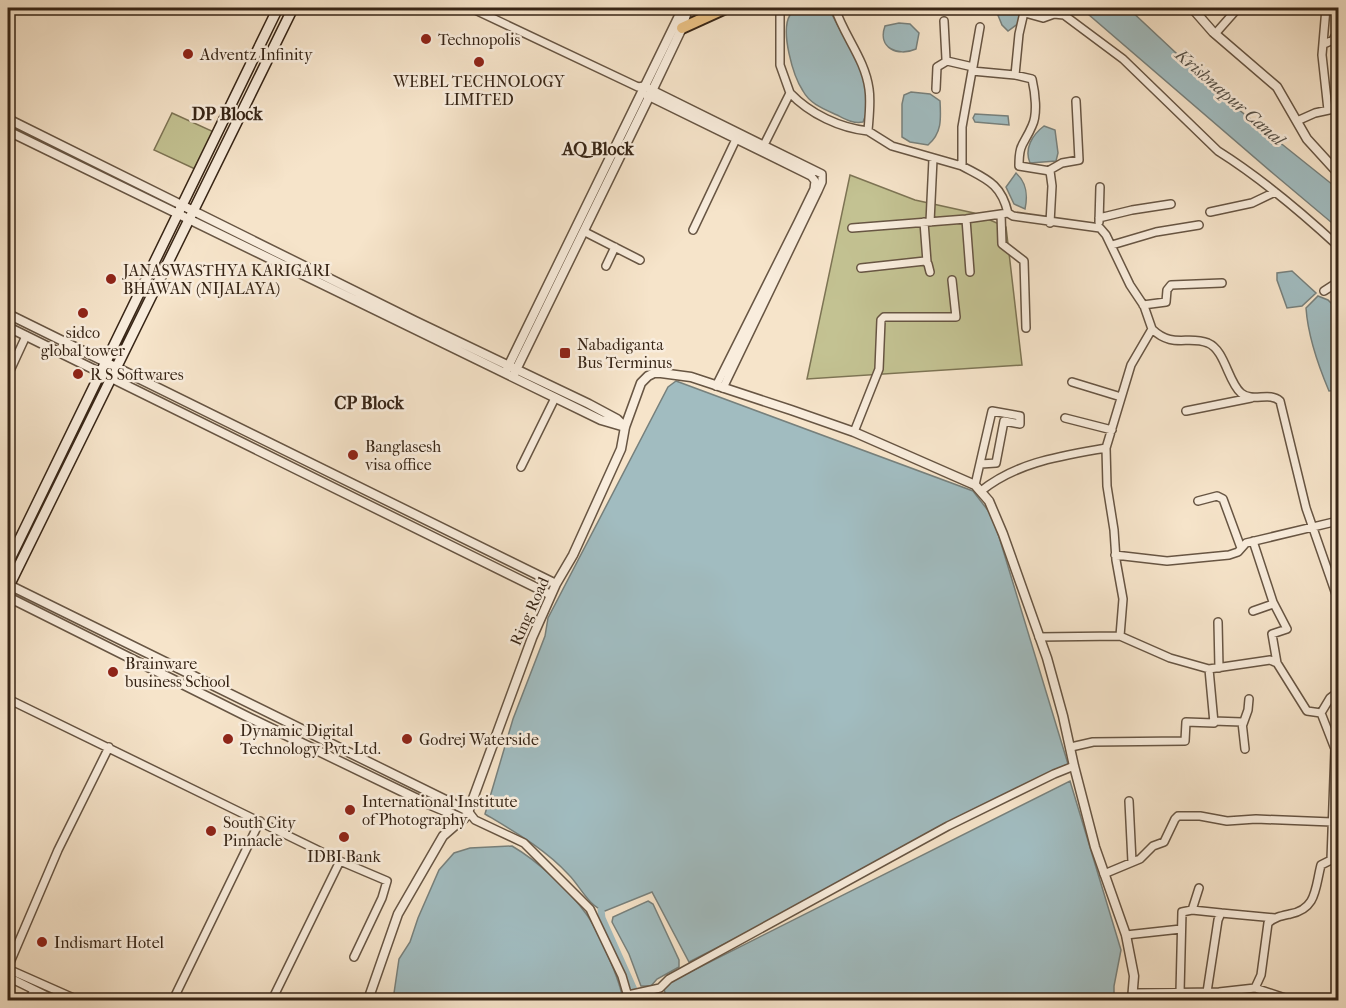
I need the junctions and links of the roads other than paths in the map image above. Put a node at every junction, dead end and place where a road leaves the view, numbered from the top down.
1 (278, 8) edge
2 (292, 8) edge
3 (471, 8) edge
4 (726, 8) edge
5 (780, 8) edge
6 (835, 8) edge
7 (1192, 8) edge
8 (1238, 8) edge
9 (1324, 8) edge
10 (687, 9) edge
11 (1025, 10) edge
12 (944, 21) dead end
13 (980, 27) dead end
14 (682, 28) junction
15 (1338, 31) edge
16 (1215, 34) junction
17 (1324, 44) junction
18 (947, 61) junction
19 (973, 69) junction
20 (1015, 75) junction
21 (936, 89) dead end
22 (645, 90) junction
23 (790, 93) junction
24 (1076, 101) dead end
25 (1338, 108) edge
26 (1328, 110) junction
27 (8, 119) edge
28 (1297, 121) junction
29 (8, 131) edge
30 (868, 131) junction
31 (738, 136) junction
32 (763, 148) junction
33 (933, 159) junction
34 (962, 166) junction
35 (1048, 171) junction
36 (1338, 173) edge
37 (1100, 187) dead end
38 (1275, 192) junction
39 (1172, 204) dead end
40 (183, 205) junction
41 (192, 209) junction
42 (590, 209) junction
43 (1210, 212) dead end
44 (1004, 213) junction
45 (178, 215) junction
46 (1099, 218) junction
47 (966, 219) junction
48 (188, 220) junction
49 (927, 222) junction
50 (1050, 223) junction
51 (1199, 225) dead end
52 (852, 228) dead end
53 (1099, 228) junction
54 (693, 230) dead end
55 (585, 232) junction
56 (1112, 245) junction
57 (1338, 246) edge
58 (615, 248) junction
59 (271, 255) junction
60 (640, 260) dead end
61 (927, 262) junction
62 (606, 266) dead end
63 (861, 268) dead end
64 (930, 272) dead end
65 (970, 272) dead end
66 (952, 280) dead end
67 (1338, 282) edge
68 (1222, 283) dead end
69 (1324, 291) dead end
70 (1143, 305) junction
71 (8, 314) edge
72 (8, 327) edge
73 (1026, 328) dead end
74 (1152, 329) junction
75 (26, 336) junction
76 (106, 362) junction
77 (116, 367) junction
78 (101, 372) junction
79 (510, 372) junction
80 (8, 375) edge
81 (111, 377) junction
82 (1072, 382) dead end
83 (720, 387) junction
84 (1121, 397) junction
85 (555, 398) junction
86 (1252, 398) junction
87 (1186, 411) dead end
88 (1065, 418) dead end
89 (627, 423) junction
90 (1112, 430) junction
91 (854, 432) junction
92 (1106, 448) junction
93 (981, 464) junction
94 (521, 467) dead end
95 (49, 480) junction
96 (59, 484) junction
97 (978, 488) junction
98 (1198, 501) dead end
99 (1338, 521) edge
100 (437, 525) junction
101 (1311, 526) junction
102 (432, 535) junction
103 (1253, 541) junction
104 (486, 549) junction
105 (1241, 549) junction
106 (1115, 555) junction
107 (482, 560) junction
108 (8, 563) edge
109 (556, 584) junction
110 (8, 586) edge
111 (551, 595) junction
112 (8, 597) edge
113 (1338, 600) edge
114 (1274, 602) junction
115 (1253, 611) dead end
116 (1218, 622) dead end
117 (1120, 636) junction
118 (1040, 637) junction
119 (1277, 663) junction
120 (1219, 668) junction
121 (1209, 669) junction
122 (1338, 692) edge
123 (8, 699) edge
124 (1249, 699) dead end
125 (1321, 713) junction
126 (275, 716) junction
127 (1213, 721) junction
128 (1243, 724) junction
129 (269, 727) junction
130 (109, 747) junction
131 (1071, 747) junction
132 (1245, 749) dead end
133 (1074, 766) junction
134 (1128, 801) dead end
135 (466, 815) junction
136 (260, 821) junction
137 (1332, 822) junction
138 (340, 861) junction
139 (1335, 861) edge
140 (1132, 862) junction
141 (1104, 874) junction
142 (1198, 888) dead end
143 (1192, 910) junction
144 (1221, 913) junction
145 (1275, 918) junction
146 (1181, 929) junction
147 (1126, 935) junction
148 (354, 957) dead end
149 (8, 968) edge
150 (8, 977) edge
151 (1255, 988) junction
152 (34, 990) junction
153 (1207, 992) junction
154 (1180, 993) junction
155 (630, 997) edge
156 (1132, 997) edge
157 (29, 1000) edge
158 (55, 1000) edge
159 (78, 1000) edge
160 (173, 1000) edge
161 (272, 1000) edge
162 (368, 1000) edge
163 (1291, 1000) edge

1 - 40 main road
2 - 41 main road
3 - 22 street
4 - 14 main road
5 - 23 street
6 - 30 street
7 - 16 street
8 - 16 street
9 - 17 street
10 - 14 street
10 - 22 street
11 - 20 street
11 - 38 street
12 - 18 street
13 - 19 street
14 - 22 street
15 - 17 street
16 - 28 street
17 - 26 street
18 - 19 street
18 - 21 street
19 - 20 street
19 - 34 street
20 - 35 street
22 - 31 street
22 - 42 street
23 - 30 street
23 - 32 street
24 - 35 street
25 - 26 street
26 - 28 street
27 - 40 street
28 - 36 street
29 - 45 street
30 - 33 street
31 - 32 street
31 - 54 street
32 - 83 street
33 - 34 street
33 - 49 street
34 - 44 street
35 - 50 street
37 - 46 street
38 - 43 street
38 - 57 street
39 - 46 street
40 - 41 street
40 - 45 main road
41 - 48 main road
41 - 59 street
42 - 55 street
42 - 79 street
44 - 47 street
44 - 50 street
44 - 73 street
45 - 48 street
45 - 76 main road
46 - 53 street
47 - 49 street
47 - 65 street
48 - 59 street
48 - 77 main road
49 - 52 street
49 - 61 street
50 - 53 street
51 - 56 street
53 - 56 street
55 - 58 street
55 - 79 street
56 - 70 street
58 - 60 street
58 - 62 street
59 - 79 street
61 - 63 street
61 - 64 street
66 - 91 street
67 - 69 street
68 - 70 street
70 - 74 street
71 - 76 street
72 - 75 street
74 - 84 street
74 - 86 street
75 - 78 street
75 - 80 street
76 - 77 street
76 - 78 main road
77 - 81 main road
77 - 100 street
78 - 81 street
78 - 95 main road
79 - 85 street
79 - 89 street
81 - 96 main road
81 - 102 street
82 - 84 street
83 - 89 street, Ring Road
83 - 91 street
84 - 90 street
85 - 89 street
85 - 94 street
86 - 87 street
86 - 101 street
88 - 90 street
89 - 109 street, Ring Road
90 - 92 street
91 - 97 street
92 - 97 street
92 - 106 street
93 - 93 street
93 - 97 street
95 - 96 main road
95 - 108 main road
96 - 110 main road
97 - 118 street
98 - 105 street
99 - 101 street
100 - 102 street
100 - 104 street
101 - 103 street
101 - 113 street
102 - 107 street
103 - 105 street
103 - 114 street
104 - 107 street
104 - 109 street
105 - 106 street
106 - 117 street
107 - 111 street
109 - 111 street, Ring Road
110 - 126 street
111 - 135 street, Ring Road
112 - 129 street
114 - 115 street
114 - 119 street
116 - 120 street
117 - 118 street
117 - 121 street
118 - 131 street
119 - 120 street
119 - 125 street
120 - 121 street
121 - 127 street
122 - 125 street
123 - 130 street
124 - 128 street
125 - 137 street
126 - 129 street
126 - 135 street
127 - 128 street
127 - 131 street
128 - 132 street
129 - 135 street
130 - 136 street
130 - 149 street
131 - 133 street
133 - 141 street
133 - 155 street
134 - 140 street
135 - 155 street
135 - 162 street, Ring Road
136 - 138 street
136 - 160 street
137 - 139 street
137 - 140 street
138 - 148 street
138 - 161 street
139 - 145 street
140 - 141 street
141 - 147 street
142 - 143 street
143 - 144 street
143 - 146 street
144 - 145 street
144 - 153 street
145 - 151 street
146 - 147 street
146 - 154 street
147 - 156 street
149 - 159 street
150 - 152 street
151 - 153 street
151 - 163 street
152 - 157 street
152 - 158 street
153 - 154 street
154 - 156 street

